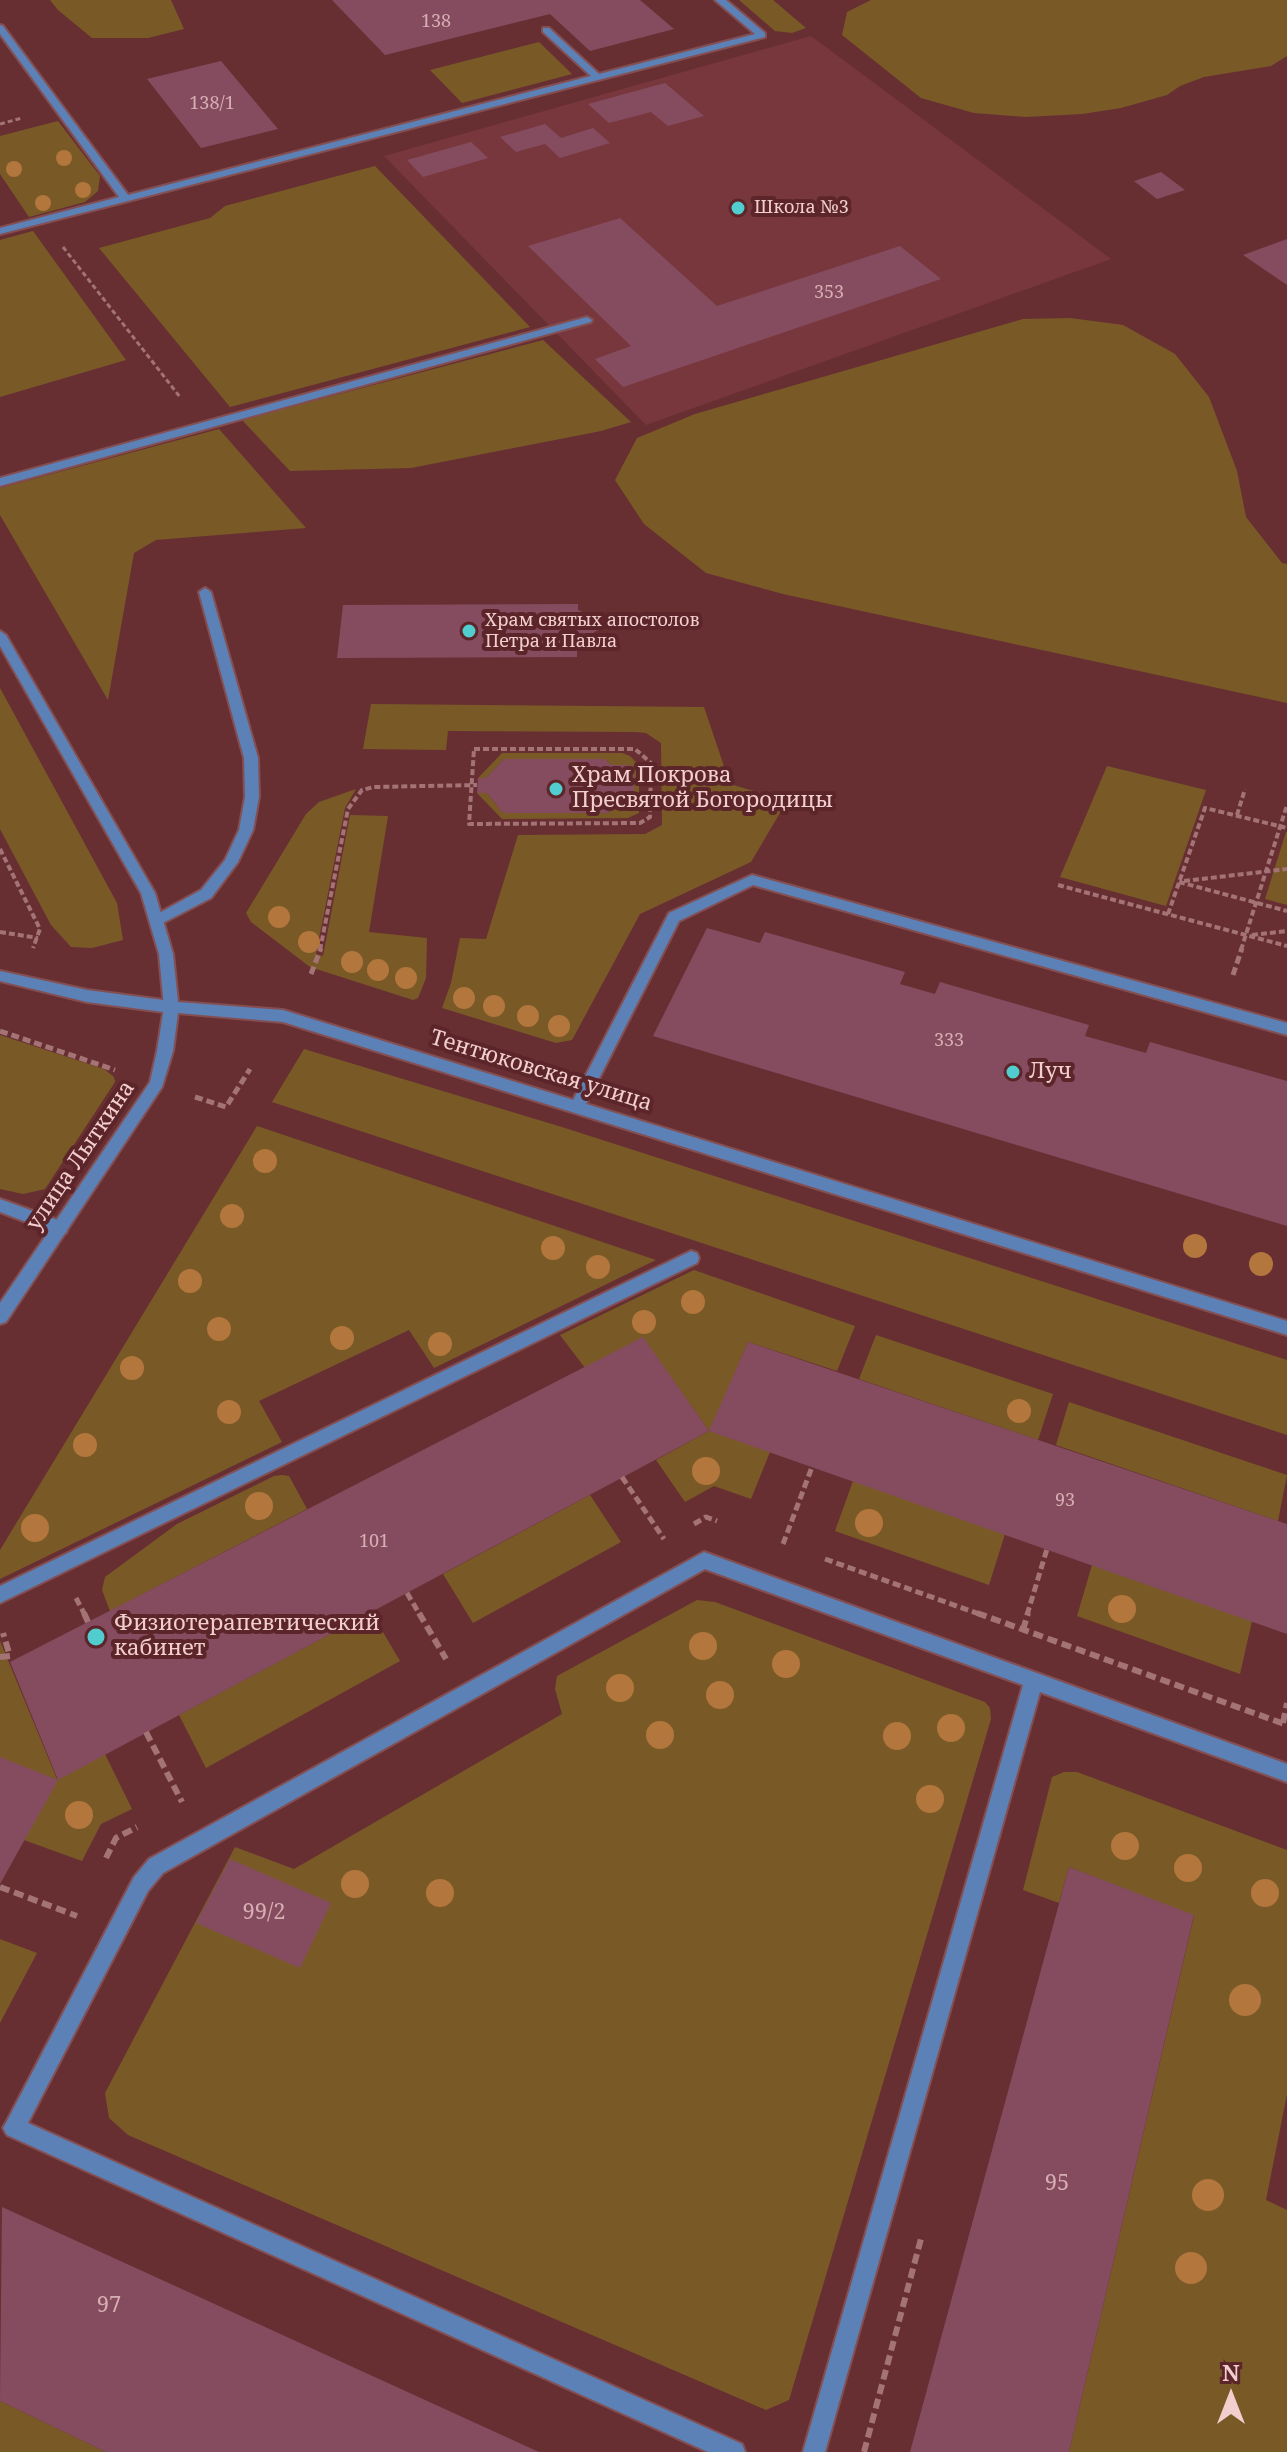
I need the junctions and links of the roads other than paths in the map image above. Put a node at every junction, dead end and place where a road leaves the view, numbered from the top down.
1 (720, 0) edge
2 (0, 28) edge
3 (546, 30) dead end
4 (597, 77) junction
5 (126, 199) junction
6 (0, 231) edge
7 (587, 320) dead end
8 (0, 482) edge
9 (205, 592) dead end
10 (0, 635) edge
11 (157, 921) junction
12 (4, 978) edge
13 (171, 1007) junction
14 (1287, 1029) edge
15 (578, 1106) junction
16 (0, 1205) edge
17 (60, 1228) junction
18 (691, 1258) dead end
19 (0, 1317) edge
20 (1287, 1328) edge
21 (0, 1595) edge
22 (1034, 1680) junction
23 (1287, 1773) edge
24 (734, 2452) edge
25 (814, 2452) edge

1 - 4 street
2 - 5 street
3 - 4 street
4 - 5 street
5 - 6 street
7 - 8 street
9 - 11 street
10 - 11 street
11 - 13 street
12 - 13 street, Тентюковская улица
13 - 15 street, Тентюковская улица
13 - 17 street, улица Лыткина
14 - 15 street
15 - 20 street, Тентюковская улица
16 - 17 street
17 - 19 street, улица Лыткина
18 - 21 street
22 - 23 street
22 - 24 street
22 - 25 street

